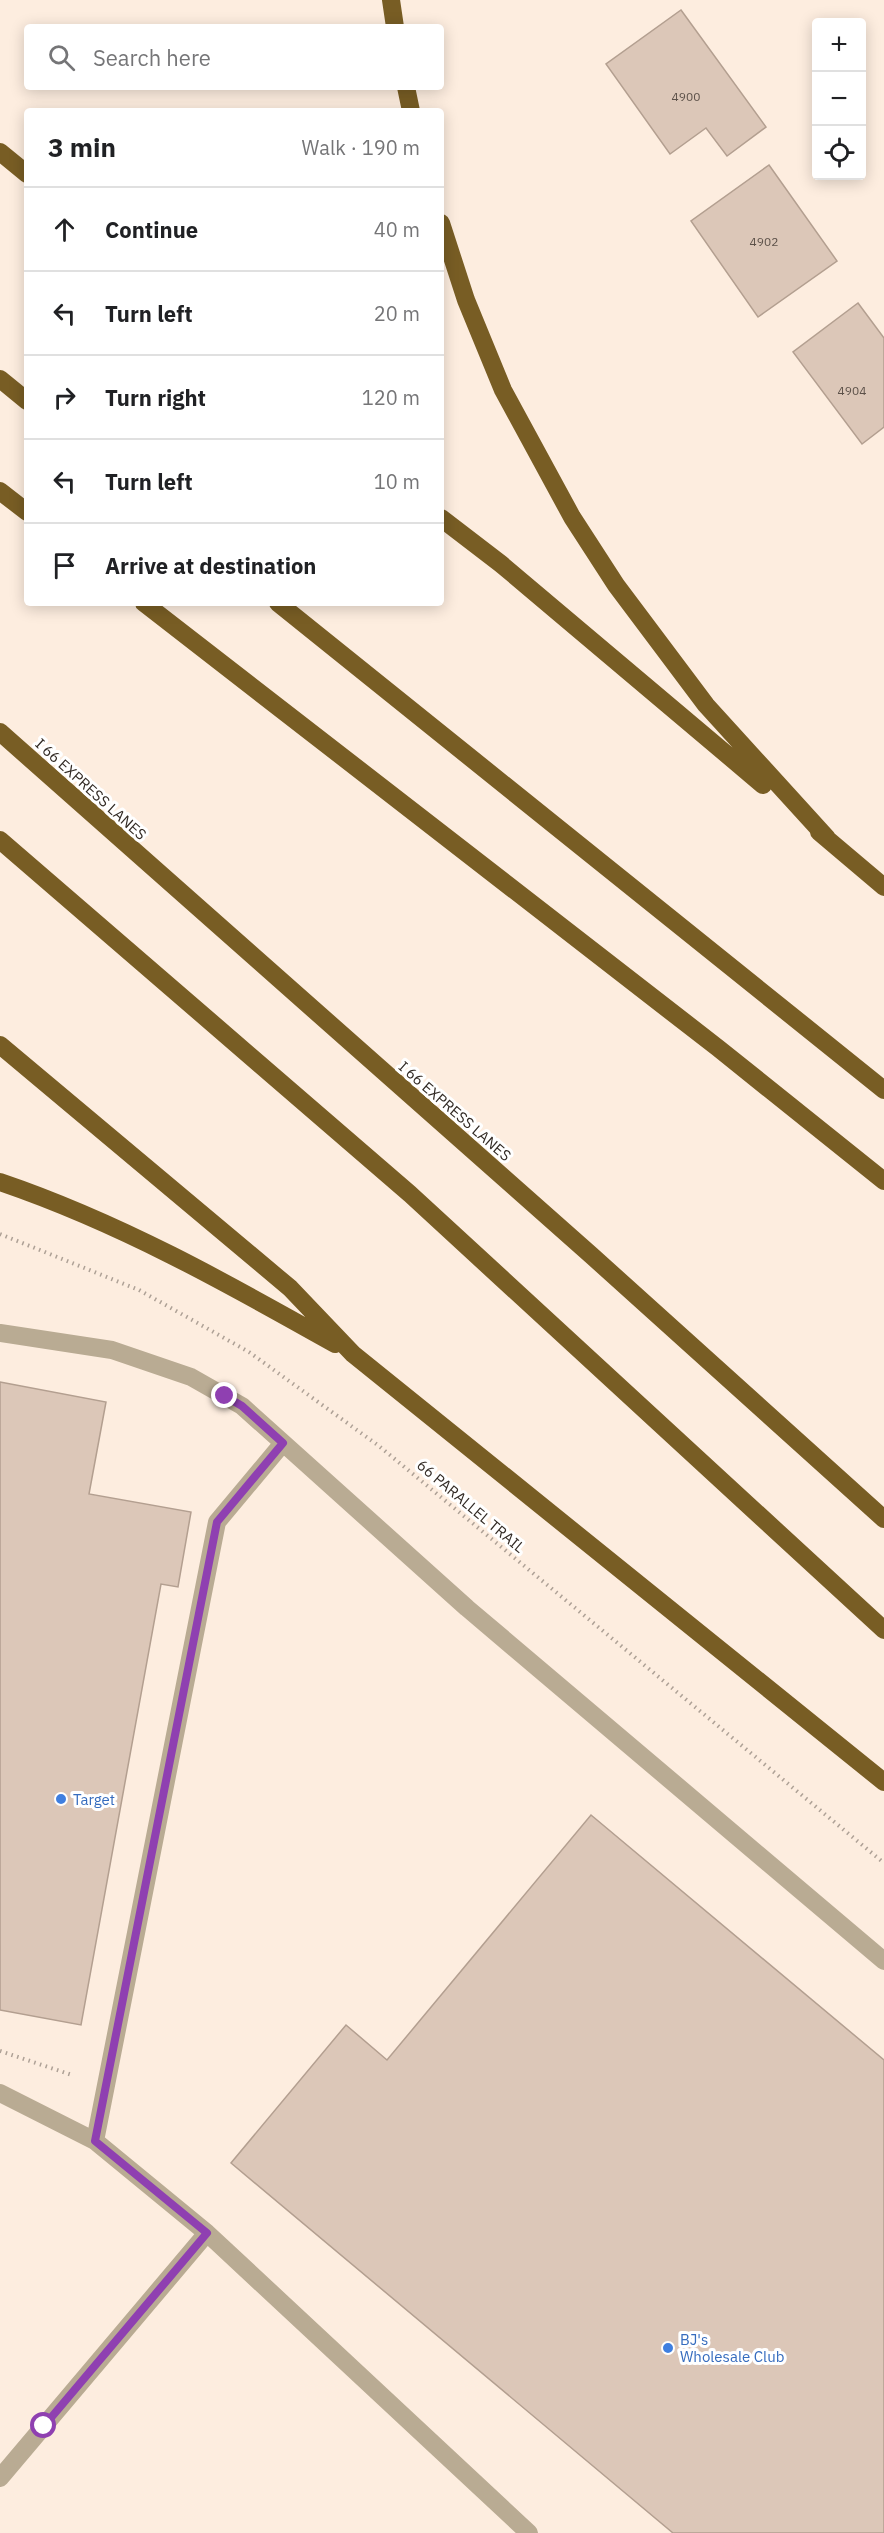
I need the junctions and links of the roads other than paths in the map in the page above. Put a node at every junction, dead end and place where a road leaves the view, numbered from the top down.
1 (391, 0) edge
2 (395, 24) edge
3 (407, 90) edge
4 (410, 108) edge
5 (0, 152) edge
6 (24, 172) edge
7 (444, 232) edge
8 (0, 379) edge
9 (24, 399) edge
10 (0, 491) edge
11 (24, 510) edge
12 (444, 520) edge
13 (148, 606) edge
14 (282, 606) edge
15 (0, 732) edge
16 (826, 838) junction
17 (0, 840) edge
18 (884, 887) edge
19 (0, 1045) edge
20 (884, 1090) edge
21 (884, 1181) edge
22 (0, 1182) edge
23 (0, 1333) edge
24 (353, 1354) junction
25 (283, 1443) junction
26 (884, 1519) edge
27 (884, 1630) edge
28 (884, 1782) edge
29 (884, 1961) edge
30 (0, 2093) edge
31 (95, 2141) junction
32 (207, 2233) junction
33 (0, 2478) edge
34 (529, 2533) edge

1 - 2 highway
3 - 4 highway
5 - 6 highway
7 - 16 highway
8 - 9 highway
10 - 11 highway
12 - 16 highway
13 - 21 highway
14 - 20 highway
15 - 26 highway, I 66 EXPRESS LANES
16 - 18 highway
17 - 27 highway
19 - 24 highway
22 - 24 highway
23 - 25 lane
24 - 28 highway
25 - 29 lane
25 - 31 lane
30 - 31 lane
31 - 32 lane
32 - 33 lane
32 - 34 lane

